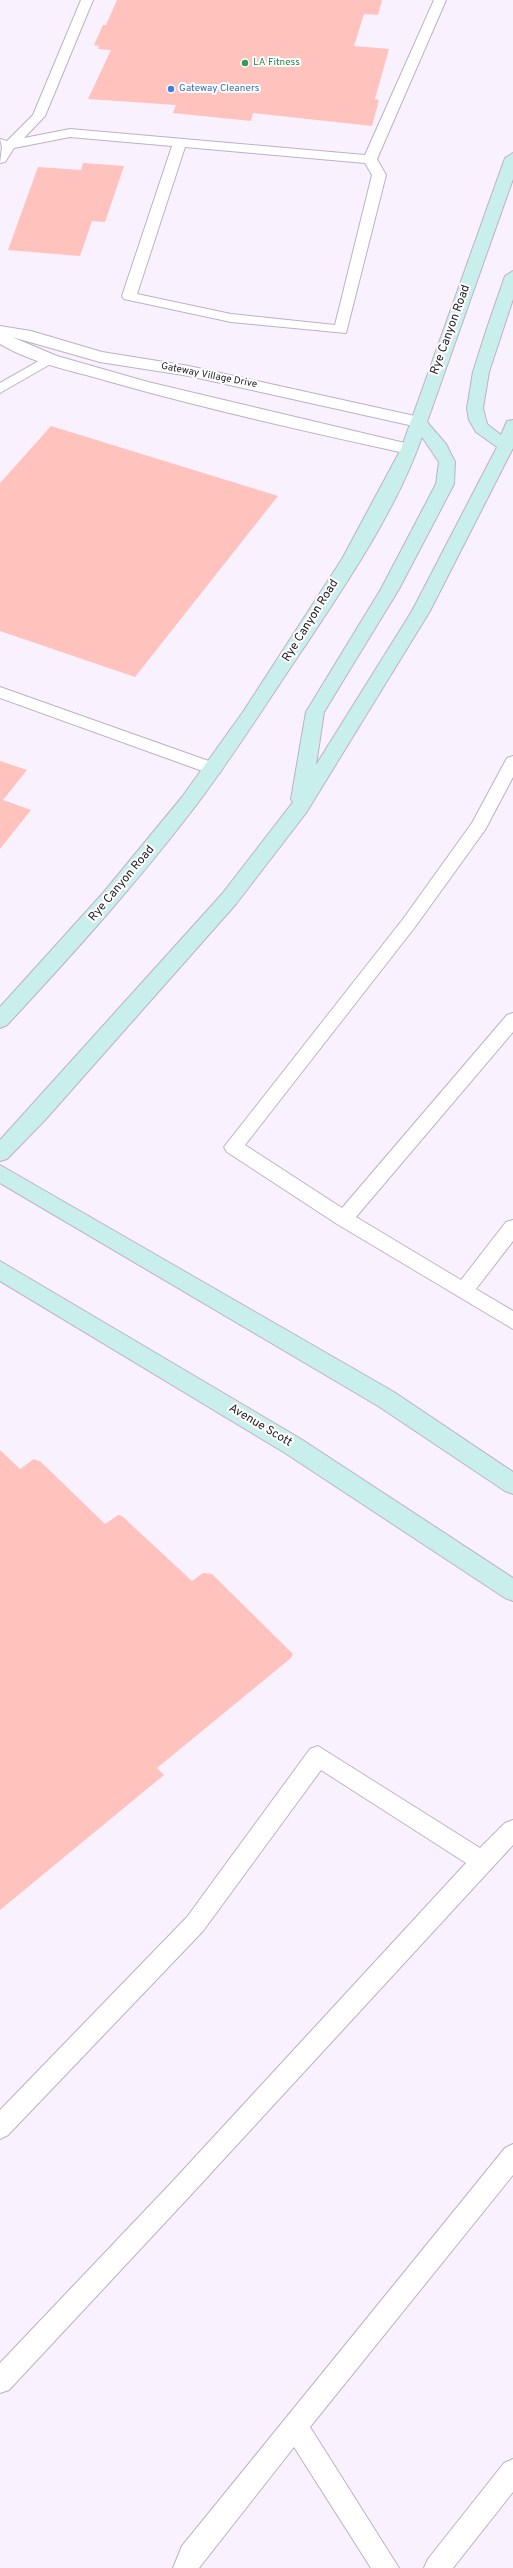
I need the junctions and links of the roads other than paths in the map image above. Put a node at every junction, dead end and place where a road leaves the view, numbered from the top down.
1 (87, 0) edge
2 (440, 0) edge
3 (180, 142) junction
4 (5, 144) edge
5 (513, 158) edge
6 (0, 159) edge
7 (370, 159) junction
8 (513, 276) edge
9 (0, 331) edge
10 (0, 337) edge
11 (49, 359) junction
12 (0, 389) edge
13 (418, 422) junction
14 (513, 425) edge
15 (510, 446) edge
16 (409, 449) junction
17 (0, 692) edge
18 (513, 762) edge
19 (214, 769) junction
20 (299, 808) junction
21 (0, 1020) edge
22 (513, 1020) edge
23 (0, 1153) edge
24 (0, 1173) edge
25 (344, 1219) junction
26 (513, 1227) edge
27 (0, 1270) edge
28 (464, 1290) junction
29 (513, 1321) edge
30 (513, 1484) edge
31 (513, 1591) edge
32 (513, 1830) edge
33 (482, 1861) junction
34 (0, 2127) edge
35 (513, 2156) edge
36 (0, 2381) edge
37 (296, 2426) junction
38 (513, 2472) edge
39 (186, 2568) edge
40 (386, 2568) edge
41 (437, 2568) edge

1 - 4 lane
2 - 7 lane
3 - 4 lane
3 - 7 lane
3 - 7 lane
4 - 6 lane
5 - 13 main road, Rye Canyon Road
8 - 15 main road
9 - 13 street, Gateway Village Drive
10 - 11 street, Gateway Village Drive
11 - 12 lane
11 - 16 street, Gateway Village Drive
13 - 16 main road, Rye Canyon Road
13 - 20 main road
14 - 15 main road
15 - 20 main road
16 - 19 main road, Rye Canyon Road
17 - 19 lane
18 - 25 lane
19 - 21 main road, Rye Canyon Road
20 - 23 main road
22 - 25 lane
24 - 30 main road
25 - 28 lane
26 - 28 lane
27 - 31 main road, Avenue Scott
28 - 29 lane
32 - 33 lane
33 - 34 lane
33 - 36 lane
35 - 37 lane
37 - 39 lane
37 - 40 lane
38 - 41 lane

